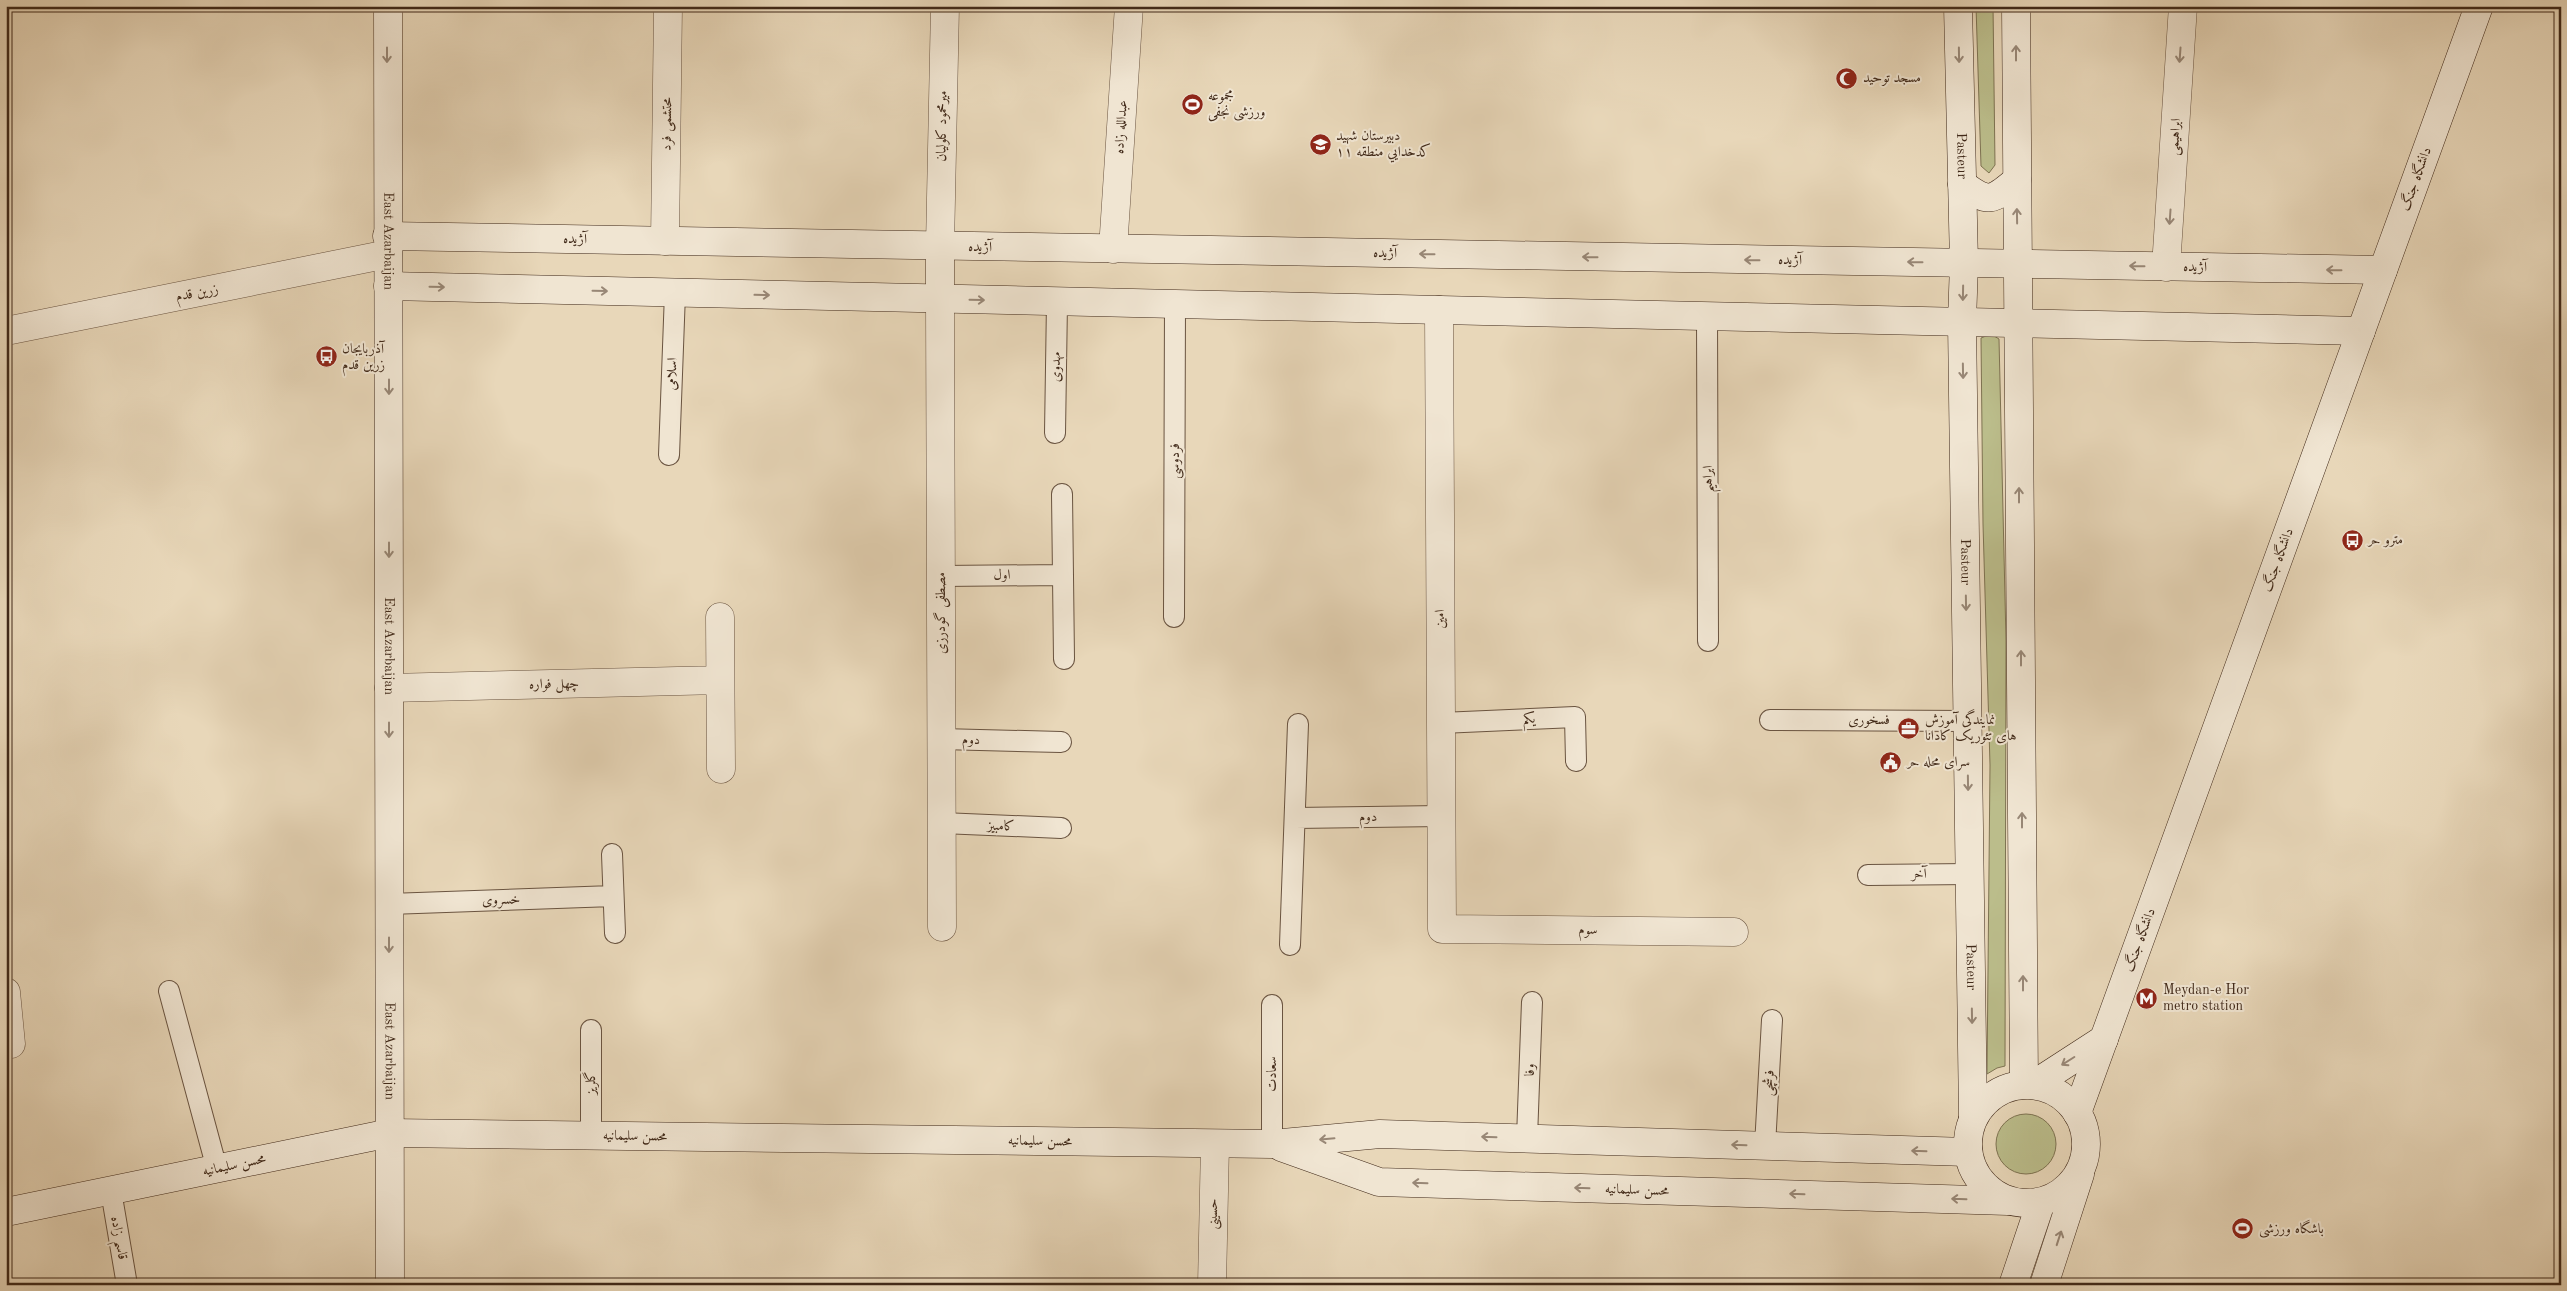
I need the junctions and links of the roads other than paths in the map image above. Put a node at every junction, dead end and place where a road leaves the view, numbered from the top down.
1 (388, 6) edge
2 (668, 6) edge
3 (945, 6) edge
4 (1130, 6) edge
5 (1958, 6) edge
6 (2016, 6) edge
7 (2183, 6) edge
8 (2479, 6) edge
9 (2017, 180) junction
10 (1962, 184) junction
11 (665, 241) junction
12 (387, 245) junction
13 (940, 246) junction
14 (1113, 249) junction
15 (1964, 263) junction
16 (2018, 264) junction
17 (2166, 267) junction
18 (2383, 270) junction
19 (388, 286) junction
20 (675, 293) junction
21 (940, 299) junction
22 (1058, 302) junction
23 (1175, 304) junction
24 (1439, 310) junction
25 (1707, 316) junction
26 (1962, 322) junction
27 (2018, 323) junction
28 (6, 331) edge
29 (2361, 331) junction
30 (1055, 433) dead end
31 (669, 455) dead end
32 (1062, 494) dead end
33 (1063, 575) junction
34 (942, 576) junction
35 (720, 617) dead end
36 (1174, 617) dead end
37 (1708, 641) dead end
38 (1064, 659) dead end
39 (720, 680) junction
40 (389, 688) junction
41 (1770, 720) dead end
42 (1968, 721) junction
43 (1441, 723) junction
44 (1298, 724) dead end
45 (941, 739) junction
46 (1060, 742) dead end
47 (1576, 761) dead end
48 (721, 769) dead end
49 (1441, 816) junction
50 (1295, 818) junction
51 (942, 823) junction
52 (1061, 828) dead end
53 (612, 854) dead end
54 (1970, 874) junction
55 (1868, 875) dead end
56 (613, 896) junction
57 (389, 904) junction
58 (942, 927) dead end
59 (1442, 928) joint
60 (1734, 932) dead end
61 (615, 933) dead end
62 (1290, 945) dead end
63 (169, 990) dead end
64 (6, 992) edge
65 (1532, 1002) dead end
66 (1272, 1005) dead end
67 (1772, 1020) dead end
68 (591, 1030) dead end
69 (2104, 1039) junction
70 (11, 1044) dead end
71 (2028, 1084) junction
72 (2077, 1113) junction
73 (1973, 1117) junction
74 (390, 1133) junction
75 (591, 1136) junction
76 (1527, 1138) junction
77 (1215, 1144) junction
78 (1272, 1144) junction
79 (1766, 1146) junction
80 (1968, 1152) junction
81 (2084, 1162) junction
82 (217, 1169) junction
83 (111, 1191) junction
84 (2008, 1201) junction
85 (2040, 1202) junction
86 (6, 1212) edge
87 (128, 1285) edge
88 (390, 1285) edge
89 (1212, 1285) edge
90 (2013, 1285) edge
91 (2044, 1285) edge

1 -> 12 main road, East Azarbaijan
2 - 11 main road, محتشمی فرد
3 - 13 main road, میرمحمود کلولیان
4 - 14 main road, عبدالله زاده
5 -> 10 main road, Pasteur
9 -> 6 main road
7 -> 17 main road, ابراهیمی
8 - 18 main road, دانشگاه جنگ
9 - 10 main road
16 -> 9 main road
10 - 15 main road, Pasteur
11 - 12 main road, آژیده
11 - 13 main road, آژیده
12 - 19 main road, East Azarbaijan
12 - 28 main road, زرین قدم
13 - 14 main road, آژیده
13 - 21 main road, میرمحمود کلولیان
15 -> 14 main road, آژیده
15 - 16 main road, آژیده
15 -> 26 main road, Pasteur
17 -> 16 main road, آژیده
16 - 27 main road
18 -> 17 main road, آژیده
18 - 29 main road, دانشگاه جنگ
19 -> 20 main road
19 -> 40 main road, East Azarbaijan
20 -> 21 main road
20 - 31 lane, اسلامی
21 -> 22 main road
21 - 34 main road, مصطفی گودرزی
22 - 23 main road
22 - 30 lane, مهدوی
23 - 24 main road
23 - 36 lane, فردوسی
24 - 25 main road
24 - 43 main road, امین
25 - 26 main road
25 - 37 lane, ابراهیم
26 - 27 main road
26 -> 42 main road, Pasteur
27 - 29 main road
71 -> 27 main road
29 - 69 main road, دانشگاه جنگ
32 - 33 lane
33 - 34 lane, اول
33 - 38 lane
34 - 45 main road, مصطفی گودرزی
35 - 39 main road
39 - 40 main road, چهل فواره
39 - 48 main road
40 -> 57 main road, East Azarbaijan
41 - 42 lane, فسخوری
42 -> 54 main road, Pasteur
43 - 47 lane, یکم
43 - 49 main road, امین
44 - 50 lane
45 - 46 lane, دوم
45 - 51 main road, مصطفی گودرزی
49 - 50 lane, دوم
49 - 59 main road, امین
50 - 62 lane
51 - 52 lane, کامبیز
51 - 58 main road, مصطفی گودرزی
53 - 56 lane
54 - 55 lane, آخر
54 -> 73 main road, Pasteur
56 - 57 lane, خسروی
56 - 61 lane
57 -> 74 main road, East Azarbaijan
59 - 60 main road, سوم
63 - 82 lane
64 - 70 main road
65 - 76 lane, وفا
66 - 78 lane, سعادت
67 - 79 lane, فرشچی
68 - 75 lane, گلریز
69 -> 71 main road
69 - 72 main road, دانشگاه جنگ
71 - 72 main road
71 - 73 main road
72 - 81 main road
73 - 80 main road
74 - 75 main road, محسن سلیمانیه
74 - 82 main road, محسن سلیمانیه
74 - 88 main road, East Azarbaijan
75 - 77 main road, محسن سلیمانیه
76 -> 78 main road, محسن سلیمانیه
79 -> 76 main road, محسن سلیمانیه
77 - 78 main road, محسن سلیمانیه
77 - 89 main road, حسینی
84 -> 78 main road, محسن سلیمانیه
80 -> 79 main road, محسن سلیمانیه
80 - 84 main road
81 - 85 main road
91 -> 81 main road
82 - 83 main road, محسن سلیمانیه
83 - 86 main road, محسن سلیمانیه
83 - 87 lane, قاسم زاده
84 - 85 main road
85 - 90 main road

